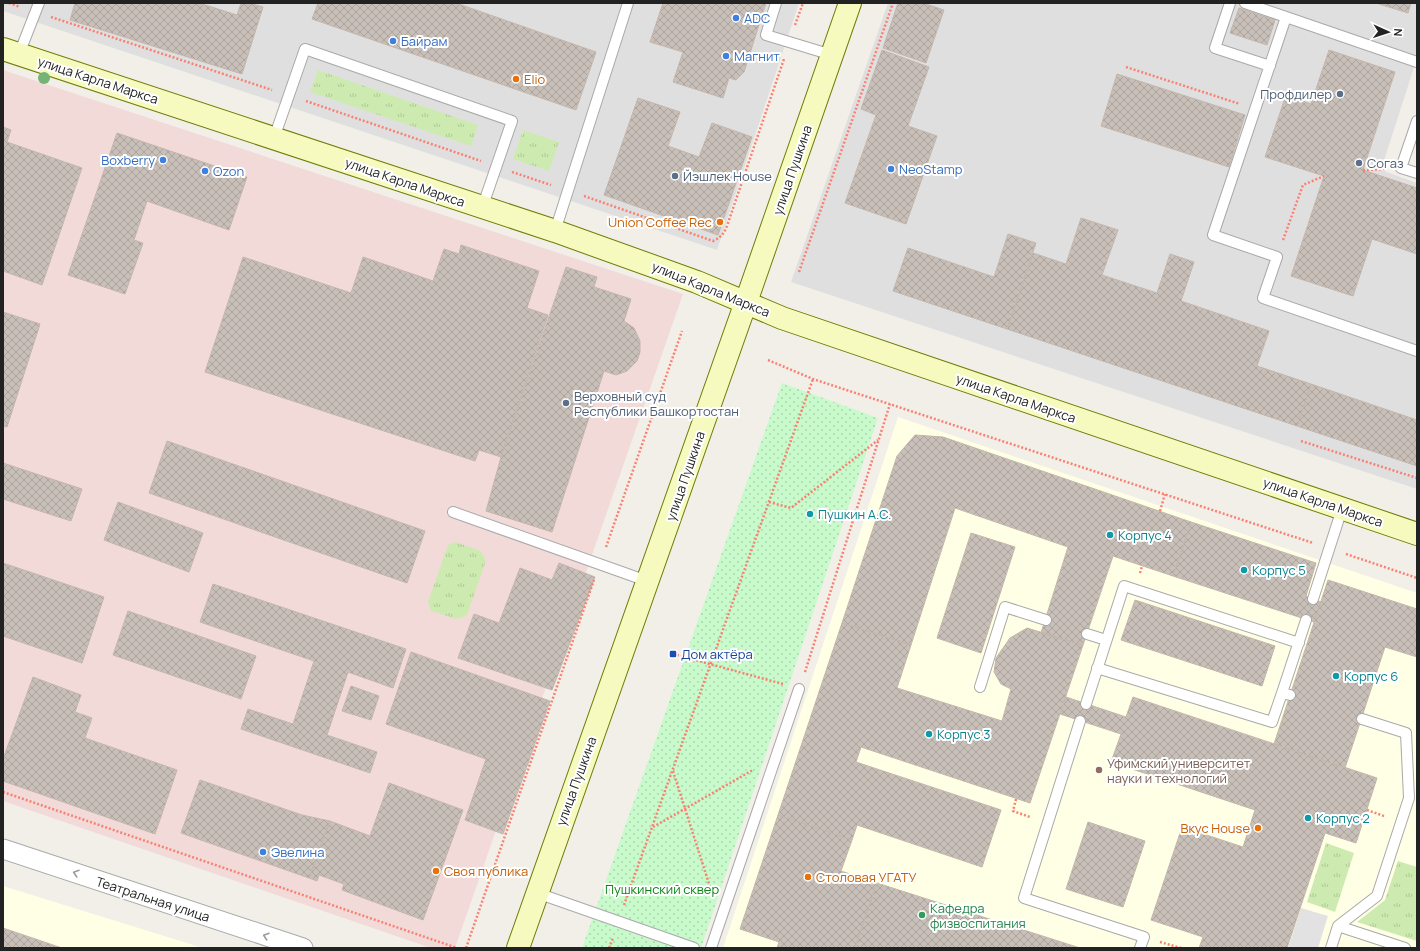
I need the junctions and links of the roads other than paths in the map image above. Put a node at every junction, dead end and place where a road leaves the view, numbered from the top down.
1 (628, 3) edge
2 (776, 3) edge
3 (850, 3) edge
4 (1230, 3) edge
5 (1245, 3) edge
6 (37, 7) edge
7 (1286, 17) junction
8 (11, 52) edge
9 (832, 54) junction
10 (1417, 62) edge
11 (1270, 66) junction
12 (1417, 121) edge
13 (274, 138) junction
14 (1417, 173) edge
15 (482, 208) junction
16 (555, 232) junction
17 (746, 302) junction
18 (1417, 351) edge
19 (1342, 509) junction
20 (453, 512) dead end
21 (1417, 534) edge
22 (647, 581) junction
23 (1313, 599) dead end
24 (1046, 620) dead end
25 (1306, 620) dead end
26 (1087, 634) dead end
27 (1106, 640) junction
28 (1299, 643) junction
29 (1097, 668) junction
30 (980, 687) dead end
31 (799, 689) road end
32 (1086, 704) dead end
33 (1362, 719) dead end
34 (1080, 721) dead end
35 (3, 849) edge
36 (537, 893) junction
37 (1338, 926) junction
38 (303, 948) edge
39 (518, 948) edge
40 (694, 948) edge
41 (711, 948) edge
42 (1140, 948) edge
43 (1331, 948) edge
44 (1405, 948) edge

1 - 16 lane
2 - 9 lane
3 - 9 main road, улица Пушкина
4 - 11 lane
5 - 7 lane
6 - 8 lane
7 - 10 lane
7 - 11 lane
8 - 13 main road, улица Карла Маркса
9 - 17 main road, улица Пушкина
11 - 18 lane
12 - 14 lane
13 - 15 main road, улица Карла Маркса
13 - 15 lane
15 - 16 main road, улица Карла Маркса
16 - 17 main road, улица Карла Маркса
17 - 19 main road, улица Карла Маркса
17 - 22 main road, улица Пушкина
19 - 21 main road, улица Карла Маркса
19 - 23 lane
20 - 22 lane
22 - 36 main road, улица Пушкина
24 - 30 lane
25 - 28 lane
26 - 27 lane
27 - 28 lane
27 - 29 lane
28 - 29 lane
29 - 32 lane
31 - 41 lane
33 - 37 lane
34 - 42 lane
38 -> 35 street, Театральная улица
36 - 39 main road, улица Пушкина
36 - 40 lane
37 - 43 lane
37 - 44 lane

